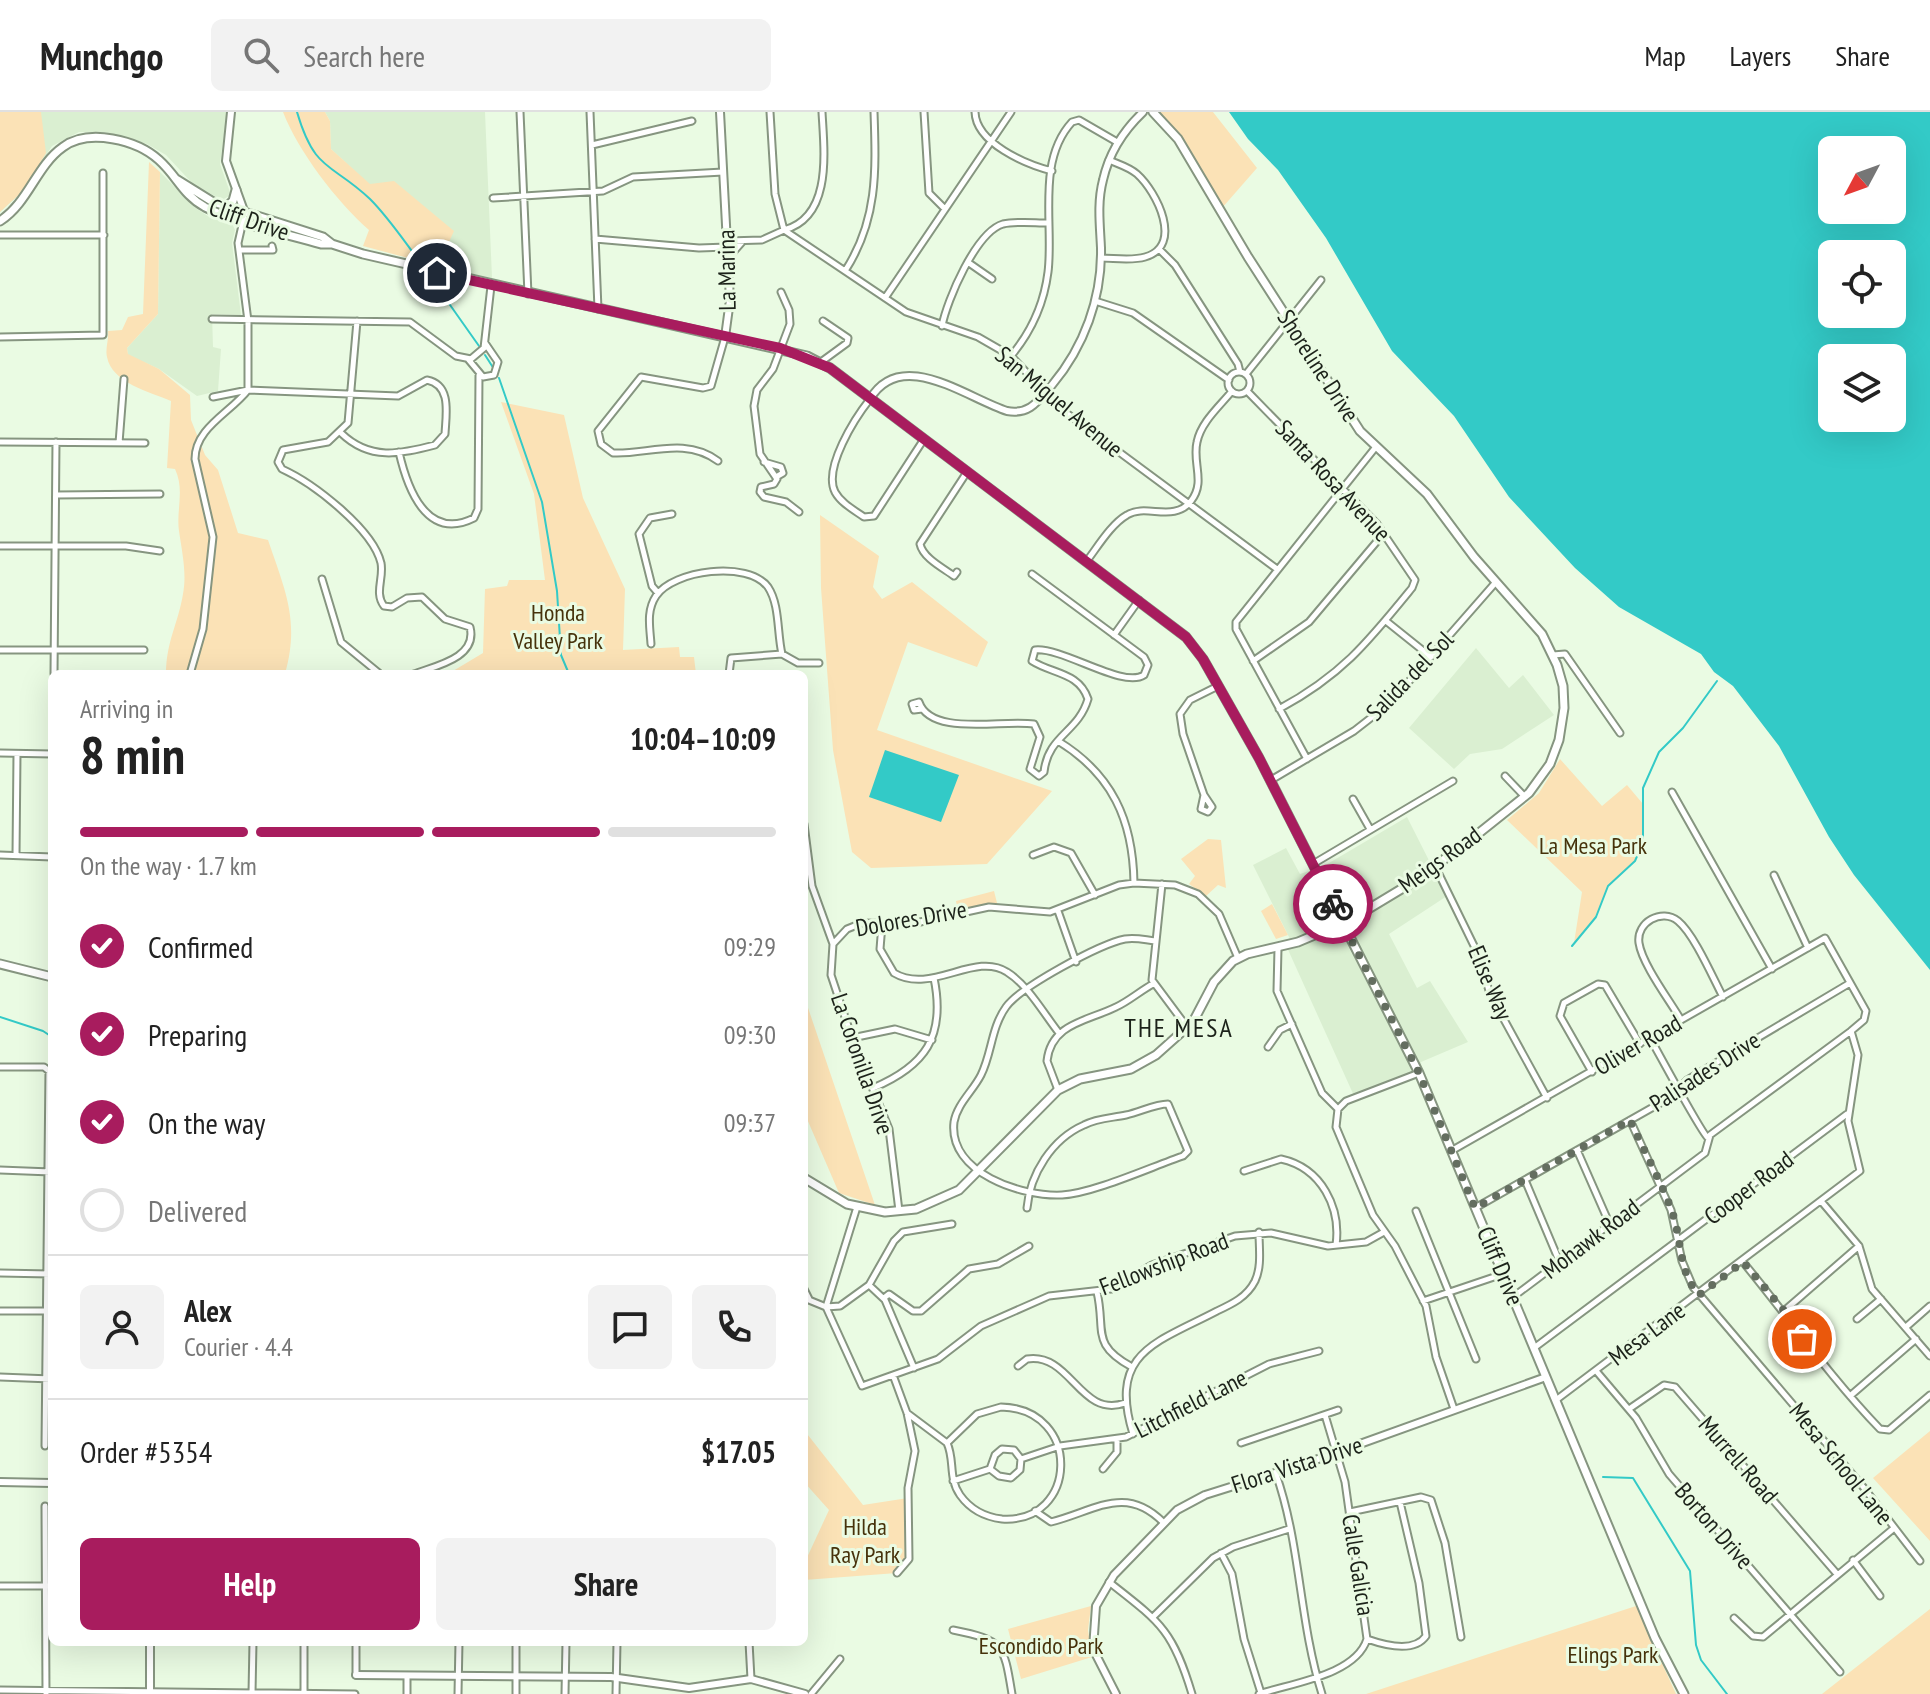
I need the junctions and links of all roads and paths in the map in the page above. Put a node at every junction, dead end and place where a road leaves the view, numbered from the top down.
1 (231, 112) edge
2 (520, 112) edge
3 (590, 112) edge
4 (720, 112) edge
5 (770, 112) edge
6 (822, 112) edge
7 (874, 112) edge
8 (924, 112) edge
9 (975, 112) edge
10 (1011, 112) edge
11 (1143, 112) edge
12 (1153, 112) edge
13 (692, 121) dead end
14 (992, 140) junction
15 (1117, 142) junction
16 (592, 145) junction
17 (1109, 160) junction
18 (1052, 171) junction
19 (723, 172) junction
20 (103, 173) dead end
21 (176, 179) junction
22 (236, 190) junction
23 (593, 192) junction
24 (524, 197) junction
25 (493, 198) dead end
26 (226, 207) junction
27 (945, 209) junction
28 (244, 217) junction
29 (0, 221) edge
30 (1048, 223) junction
31 (784, 230) junction
32 (8, 234) junction
33 (0, 235) edge
34 (104, 235) junction
35 (595, 239) junction
36 (743, 241) junction
37 (727, 244) junction
38 (272, 246) dead end
39 (1159, 249) junction
40 (239, 250) junction
41 (728, 258) junction
42 (1101, 258) junction
43 (969, 263) junction
44 (845, 271) junction
45 (992, 279) dead end
46 (1321, 280) dead end
47 (491, 286) junction
48 (781, 292) dead end
49 (528, 294) junction
50 (885, 298) junction
51 (1095, 301) junction
52 (598, 309) junction
53 (212, 319) dead end
54 (248, 321) junction
55 (357, 321) junction
56 (823, 321) dead end
57 (1289, 321) junction
58 (942, 326) junction
59 (0, 337) edge
60 (725, 337) junction
61 (485, 343) junction
62 (779, 352) junction
63 (1011, 356) junction
64 (468, 359) junction
65 (821, 362) junction
66 (1243, 373) junction
67 (479, 375) junction
68 (124, 379) dead end
69 (1229, 380) junction
70 (711, 386) junction
71 (248, 390) junction
72 (1232, 391) junction
73 (1247, 391) junction
74 (717, 392) dead end
75 (1046, 392) junction
76 (353, 396) junction
77 (213, 397) dead end
78 (870, 399) junction
79 (341, 433) junction
80 (924, 439) junction
81 (0, 442) edge
82 (56, 442) junction
83 (119, 443) junction
84 (145, 443) dead end
85 (1375, 448) junction
86 (399, 452) junction
87 (718, 461) dead end
88 (763, 462) junction
89 (967, 472) junction
90 (776, 477) junction
91 (1341, 490) junction
92 (160, 494) dead end
93 (56, 495) junction
94 (1188, 504) junction
95 (799, 512) dead end
96 (672, 514) dead end
97 (1384, 533) junction
98 (0, 546) edge
99 (56, 547) junction
100 (160, 551) dead end
101 (1086, 562) junction
102 (1277, 569) junction
103 (957, 572) dead end
104 (1032, 574) dead end
105 (322, 579) dead end
106 (1496, 582) junction
107 (658, 593) junction
108 (1512, 598) joint
109 (1139, 600) junction
110 (1386, 621) junction
111 (1114, 635) junction
112 (651, 644) dead end
113 (0, 650) edge
114 (54, 650) junction
115 (144, 650) dead end
116 (782, 654) junction
117 (1553, 655) junction
118 (1431, 657) junction
119 (1253, 661) junction
120 (819, 663) dead end
121 (54, 670) edge
122 (191, 670) edge
123 (375, 670) edge
124 (424, 670) edge
125 (729, 670) edge
126 (1218, 686) junction
127 (922, 709) dead end
128 (1279, 709) junction
129 (1620, 733) dead end
130 (1058, 741) junction
131 (0, 753) edge
132 (17, 754) junction
133 (48, 754) edge
134 (1307, 759) junction
135 (1505, 776) dead end
136 (1271, 780) junction
137 (1453, 781) dead end
138 (1672, 792) dead end
139 (1204, 795) dead end
140 (1525, 797) junction
141 (1353, 799) dead end
142 (1370, 829) junction
143 (0, 855) edge
144 (16, 855) junction
145 (808, 855) edge
146 (1033, 855) dead end
147 (48, 857) edge
148 (1313, 864) junction
149 (1435, 866) junction
150 (1774, 875) dead end
151 (1134, 883) junction
152 (1162, 884) junction
153 (1095, 895) junction
154 (1058, 911) junction
155 (1343, 923) junction
156 (882, 924) junction
157 (1155, 941) junction
158 (833, 944) junction
159 (1278, 948) junction
160 (1808, 948) junction
161 (1238, 958) junction
162 (1076, 962) junction
163 (0, 964) edge
164 (1772, 969) junction
165 (48, 976) edge
166 (934, 978) junction
167 (1850, 983) junction
168 (1153, 984) junction
169 (1025, 989) junction
170 (1723, 997) junction
171 (1681, 1020) junction
172 (1292, 1024) junction
173 (1188, 1028) junction
174 (1851, 1031) junction
175 (1059, 1033) junction
176 (852, 1038) junction
177 (1650, 1038) junction
178 (932, 1040) junction
179 (1640, 1044) junction
180 (1268, 1047) dead end
181 (0, 1067) edge
182 (48, 1069) edge
183 (1592, 1072) junction
184 (1419, 1073) junction
185 (873, 1088) junction
186 (1679, 1088) junction
187 (1058, 1090) junction
188 (1547, 1098) junction
189 (1338, 1109) junction
190 (1848, 1114) junction
191 (1630, 1120) junction
192 (1708, 1138) junction
193 (1577, 1150) junction
194 (1451, 1151) junction
195 (0, 1170) edge
196 (1244, 1171) dead end
197 (48, 1172) edge
198 (979, 1172) junction
199 (808, 1180) edge
200 (1525, 1180) junction
201 (1659, 1188) junction
202 (1029, 1190) junction
203 (1821, 1201) junction
204 (857, 1207) junction
205 (1027, 1208) dead end
206 (1475, 1208) junction
207 (1416, 1211) dead end
208 (899, 1212) junction
209 (952, 1224) dead end
210 (1610, 1225) junction
211 (1259, 1232) junction
212 (1384, 1232) junction
213 (1678, 1242) junction
214 (1336, 1245) junction
215 (1029, 1246) dead end
216 (1859, 1246) junction
217 (1743, 1262) junction
218 (1560, 1263) junction
219 (0, 1273) edge
220 (48, 1274) edge
221 (1503, 1274) junction
222 (869, 1285) junction
223 (1097, 1291) junction
224 (1448, 1292) junction
225 (1699, 1295) junction
226 (1513, 1297) junction
227 (884, 1298) junction
228 (808, 1299) edge
229 (1881, 1299) junction
230 (1423, 1301) junction
231 (1930, 1306) edge
232 (826, 1307) junction
233 (0, 1311) edge
234 (48, 1311) edge
235 (1784, 1311) junction
236 (1857, 1319) dead end
237 (1906, 1327) junction
238 (1916, 1339) junction
239 (1534, 1348) junction
240 (1319, 1351) dead end
241 (1930, 1356) edge
242 (1476, 1359) dead end
243 (1018, 1366) dead end
244 (1132, 1367) junction
245 (914, 1368) junction
246 (1597, 1372) junction
247 (893, 1375) junction
248 (0, 1377) edge
249 (1546, 1377) junction
250 (48, 1379) edge
251 (1930, 1395) edge
252 (1850, 1396) junction
253 (1556, 1400) junction
254 (1125, 1403) junction
255 (48, 1406) edge
256 (1454, 1409) junction
257 (1629, 1409) junction
258 (1338, 1410) dead end
259 (907, 1413) junction
260 (1325, 1415) junction
261 (1133, 1434) junction
262 (1117, 1439) junction
263 (947, 1443) junction
264 (1241, 1443) dead end
265 (45, 1446) dead end
266 (1060, 1446) junction
267 (1338, 1453) junction
268 (1021, 1459) junction
269 (990, 1469) junction
270 (1103, 1469) dead end
271 (1276, 1474) junction
272 (953, 1481) junction
273 (0, 1482) edge
274 (48, 1483) edge
275 (1400, 1502) junction
276 (45, 1506) dead end
277 (1035, 1511) junction
278 (1350, 1512) junction
279 (1163, 1522) junction
280 (1289, 1529) junction
281 (1893, 1529) junction
282 (1221, 1553) junction
283 (48, 1554) edge
284 (1853, 1560) junction
285 (1920, 1561) dead end
286 (897, 1573) dead end
287 (1837, 1574) junction
288 (1108, 1582) junction
289 (0, 1586) edge
290 (48, 1586) edge
291 (1880, 1596) dead end
292 (1790, 1614) junction
293 (1154, 1616) junction
294 (1734, 1618) dead end
295 (953, 1630) dead end
296 (1461, 1637) dead end
297 (1367, 1639) junction
298 (49, 1646) edge
299 (150, 1646) edge
300 (253, 1646) edge
301 (304, 1646) edge
302 (356, 1646) edge
303 (459, 1646) edge
304 (516, 1646) edge
305 (566, 1646) edge
306 (617, 1646) edge
307 (749, 1646) edge
308 (840, 1659) dead end
309 (1840, 1672) dead end
310 (356, 1675) joint
311 (1316, 1675) junction
312 (407, 1676) junction
313 (459, 1676) junction
314 (516, 1677) junction
315 (565, 1677) junction
316 (616, 1677) junction
317 (751, 1679) junction
318 (0, 1690) edge
319 (666, 1690) edge
320 (46, 1692) edge
321 (98, 1693) edge
322 (150, 1693) edge
323 (252, 1693) edge
324 (304, 1694) edge
325 (355, 1694) edge
326 (407, 1694) edge
327 (458, 1694) edge
328 (516, 1694) edge
329 (565, 1694) edge
330 (616, 1694) edge
331 (808, 1694) edge
332 (1012, 1694) edge
333 (1116, 1694) edge
334 (1192, 1694) edge
335 (1260, 1694) edge
336 (1322, 1694) edge
337 (1684, 1694) edge

1 - 22 street
2 - 24 street
3 - 16 street
4 - 19 street, La Marina
5 - 31 street
6 - 31 street
7 - 44 street
8 - 27 street
9 - 14 street
10 - 14 street
11 - 15 street
12 - 57 main road, Shoreline Drive
13 - 16 street
14 - 18 street
14 - 27 street
15 - 17 street
15 - 18 street
16 - 23 street
17 - 39 street
17 - 42 street
18 - 30 street
19 - 23 street
19 - 37 street, La Marina
20 - 34 street
21 - 26 main road, Cliff Drive
21 - 28 main road, Cliff Drive
21 - 29 main road, Cliff Drive
22 - 26 main road
22 - 28 street
23 - 24 street
23 - 35 street
24 - 25 street
24 - 49 street
26 - 28 main road, Cliff Drive
27 - 50 street
28 - 40 street
28 - 47 main road, Cliff Drive
29 - 32 street
30 - 43 street
30 - 63 street
31 - 36 street
31 - 44 street, San Miguel Avenue
32 - 33 street
32 - 34 street
34 - 59 street
35 - 37 street
35 - 52 street
36 - 37 street
36 - 41 street
37 - 41 street, La Marina
38 - 40 street
39 - 42 street
39 - 66 street
40 - 54 street
41 - 60 street, La Marina
42 - 51 street
43 - 45 street
43 - 58 street
44 - 50 street, San Miguel Avenue
46 - 57 street
47 - 49 main road, Cliff Drive
47 - 61 street
48 - 62 street
49 - 52 main road, Cliff Drive
50 - 58 street, San Miguel Avenue
51 - 69 street
51 - 75 street
52 - 60 main road, Cliff Drive
53 - 54 street
54 - 55 street
54 - 71 street
55 - 64 street
55 - 76 street
56 - 65 street
57 - 66 street
57 - 85 main road, Shoreline Drive
58 - 63 street, San Miguel Avenue
60 - 62 main road, Cliff Drive
60 - 70 street, La Marina
61 - 64 street
61 - 67 street
62 - 65 main road, Cliff Drive
62 - 88 street
63 - 75 street, San Miguel Avenue
64 - 67 street
65 - 78 main road, Cliff Drive
66 - 69 street
66 - 73 street
67 - 86 street
68 - 83 street
69 - 72 street
70 - 74 street
70 - 87 street
71 - 76 street
71 - 77 street
71 - 122 street
72 - 73 street
72 - 94 street
73 - 91 street, Santa Rosa Avenue
75 - 78 street
75 - 94 street, San Miguel Avenue
76 - 79 street
76 - 86 street
78 - 80 main road, Cliff Drive
78 - 80 street
79 - 86 street
79 - 124 street
80 - 89 main road, Cliff Drive
81 - 82 street
82 - 83 street
82 - 93 street
83 - 84 street
85 - 91 street
85 - 106 main road, Shoreline Drive
88 - 90 street
88 - 90 street
89 - 101 main road, Cliff Drive
89 - 103 street
90 - 95 street
91 - 97 street, Santa Rosa Avenue
91 - 102 street
92 - 93 street
93 - 99 street
94 - 101 street
94 - 102 street, San Miguel Avenue
96 - 107 street
97 - 110 street, Santa Rosa Avenue
97 - 119 street
98 - 99 street
99 - 100 street
99 - 114 street
101 - 109 main road, Cliff Drive
102 - 119 street
104 - 111 street
105 - 123 street
106 - 108 main road, Shoreline Drive
106 - 118 street, Salida del Sol
107 - 112 street
107 - 116 street
108 - 117 main road, Meigs Road
109 - 111 street
109 - 126 main road, Cliff Drive
110 - 118 street
110 - 128 street
111 - 130 street
113 - 114 street
114 - 115 street
114 - 121 street
116 - 120 street
116 - 125 street
117 - 129 street
117 - 140 main road, Meigs Road
118 - 134 street, Salida del Sol
119 - 128 street
126 - 136 main road, Cliff Drive
126 - 139 street
127 - 130 street
128 - 134 street
130 - 151 street
131 - 132 street
132 - 133 street
132 - 144 street
134 - 136 street, Salida del Sol
135 - 140 street
136 - 148 main road, Cliff Drive
137 - 142 street
138 - 164 street
140 - 149 main road, Meigs Road
141 - 142 street
142 - 148 street
143 - 144 street
144 - 147 street
145 - 158 street, La Coronilla Drive
146 - 153 street
148 - 155 main road, Cliff Drive
149 - 155 main road, Meigs Road
149 - 188 street, Elise Way
150 - 160 street
151 - 152 street, Dolores Drive
151 - 153 street, Dolores Drive
152 - 157 street
152 - 161 street, Dolores Drive
153 - 154 street, Dolores Drive
154 - 156 street, Dolores Drive
154 - 162 street
155 - 159 main road, Meigs Road
155 - 184 main road, Cliff Drive
156 - 158 street, Dolores Drive
156 - 166 street
157 - 162 street
157 - 168 street
158 - 176 street, La Coronilla Drive
159 - 161 main road, Meigs Road
159 - 172 street
160 - 164 street, Oliver Road
160 - 167 street, Oliver Road
161 - 173 main road
162 - 169 street
163 - 165 main road
164 - 170 street, Oliver Road
166 - 169 street
166 - 178 street
167 - 174 street
167 - 186 street, Palisades Drive
168 - 173 street
168 - 175 street
169 - 175 street
169 - 198 street
170 - 171 street, Oliver Road
170 - 171 street
171 - 177 street, Oliver Road
172 - 180 street
172 - 189 street
173 - 187 main road
174 - 190 street
174 - 192 street, Mohawk Road
175 - 187 street
176 - 178 street
176 - 185 street, La Coronilla Drive
177 - 179 street, Oliver Road
177 - 186 street
178 - 185 street
179 - 183 street, Oliver Road
179 - 183 street
181 - 182 street
183 - 188 street, Oliver Road
184 - 189 street
184 - 194 main road, Cliff Drive
185 - 208 street, La Coronilla Drive
186 - 191 street, Palisades Drive
186 - 192 street
187 - 198 main road
188 - 194 street, Oliver Road
189 - 212 street
190 - 203 street, Mesa Lane
190 - 213 street, Cooper Road
191 - 193 street, Palisades Drive
191 - 201 street, Mesa School Lane
192 - 201 street, Mohawk Road
193 - 200 street, Palisades Drive
193 - 210 street
194 - 206 main road, Cliff Drive
195 - 197 street
196 - 214 street
198 - 202 street
198 - 208 main road
199 - 204 main road
200 - 206 street, Palisades Drive
200 - 218 street
201 - 210 street, Mohawk Road
201 - 213 street, Mesa School Lane
202 - 202 street
202 - 205 street
203 - 216 street
203 - 217 street, Mesa Lane
204 - 208 main road
204 - 232 street
206 - 221 main road, Cliff Drive
207 - 224 street
209 - 222 street
210 - 218 street, Mohawk Road
211 - 214 street, Fellowship Road
211 - 223 street, Fellowship Road
211 - 244 street
212 - 214 street, Fellowship Road
212 - 230 street
213 - 225 street, Mesa School Lane
213 - 239 street, Cooper Road
215 - 227 street
216 - 229 street
216 - 235 street
217 - 225 street, Mesa Lane
217 - 235 street
218 - 226 street, Mohawk Road
219 - 220 street
221 - 224 street
221 - 226 main road, Cliff Drive
222 - 227 street
222 - 232 street
223 - 244 street
223 - 245 street, Fellowship Road
224 - 230 street
224 - 242 street
225 - 246 street, Mesa Lane
225 - 281 street, Mesa School Lane
226 - 239 main road, Cliff Drive
227 - 245 street
228 - 232 street
229 - 236 street
229 - 237 street
230 - 256 street
231 - 237 street
232 - 247 street, Fellowship Road
233 - 234 street
235 - 252 street
237 - 238 street
238 - 241 street
238 - 252 street
239 - 249 main road, Cliff Drive
240 - 261 street, Litchfield Lane
243 - 254 street
244 - 254 street
245 - 247 street, Fellowship Road
246 - 253 street, Mesa Lane
246 - 257 street, Borton Drive
247 - 259 street
248 - 250 street
249 - 253 main road, Cliff Drive
249 - 256 street, Flora Vista Drive
251 - 252 street
253 - 337 main road, Cliff Drive
254 - 261 street
255 - 265 street
256 - 267 street, Flora Vista Drive
257 - 287 street, Murrell Road
257 - 292 street, Borton Drive
258 - 260 street
259 - 263 street
259 - 286 street
260 - 264 street
260 - 267 street, Calle Galicia
261 - 262 street, Litchfield Lane
262 - 266 street, Litchfield Lane
262 - 270 street
263 - 266 street
263 - 272 street
266 - 268 street, Litchfield Lane
266 - 277 street
267 - 271 street, Flora Vista Drive
267 - 278 street, Calle Galicia
268 - 269 street
268 - 269 street
269 - 272 street
271 - 279 street, Flora Vista Drive
271 - 280 street
272 - 277 street
273 - 274 street
275 - 278 street
275 - 296 street
275 - 297 street
276 - 283 street
277 - 279 street
278 - 297 street, Calle Galicia
279 - 288 street, Flora Vista Drive
280 - 282 street
280 - 311 street
281 - 284 street
281 - 285 street, Mesa School Lane
282 - 293 street
282 - 335 street
284 - 287 street
284 - 291 street
287 - 292 street
288 - 293 street
288 - 333 street, Flora Vista Drive
289 - 290 street
292 - 294 street
292 - 309 street, Borton Drive
293 - 334 street
295 - 332 street
297 - 311 street, Calle Galicia
298 - 320 street
299 - 322 street
300 - 323 street
301 - 324 street
302 - 310 street
303 - 313 street
304 - 314 street
305 - 315 street
306 - 316 street
307 - 317 street
308 - 331 street
310 - 312 street
311 - 335 street, Calle Galicia
311 - 336 street
312 - 313 street
312 - 326 street
313 - 314 street
313 - 327 street
314 - 315 street
314 - 328 street
315 - 316 street
315 - 329 street
316 - 319 street
316 - 330 street
317 - 319 street
317 - 331 street
318 - 320 street
320 - 321 street
321 - 322 street
322 - 323 street
323 - 324 street
324 - 325 street

